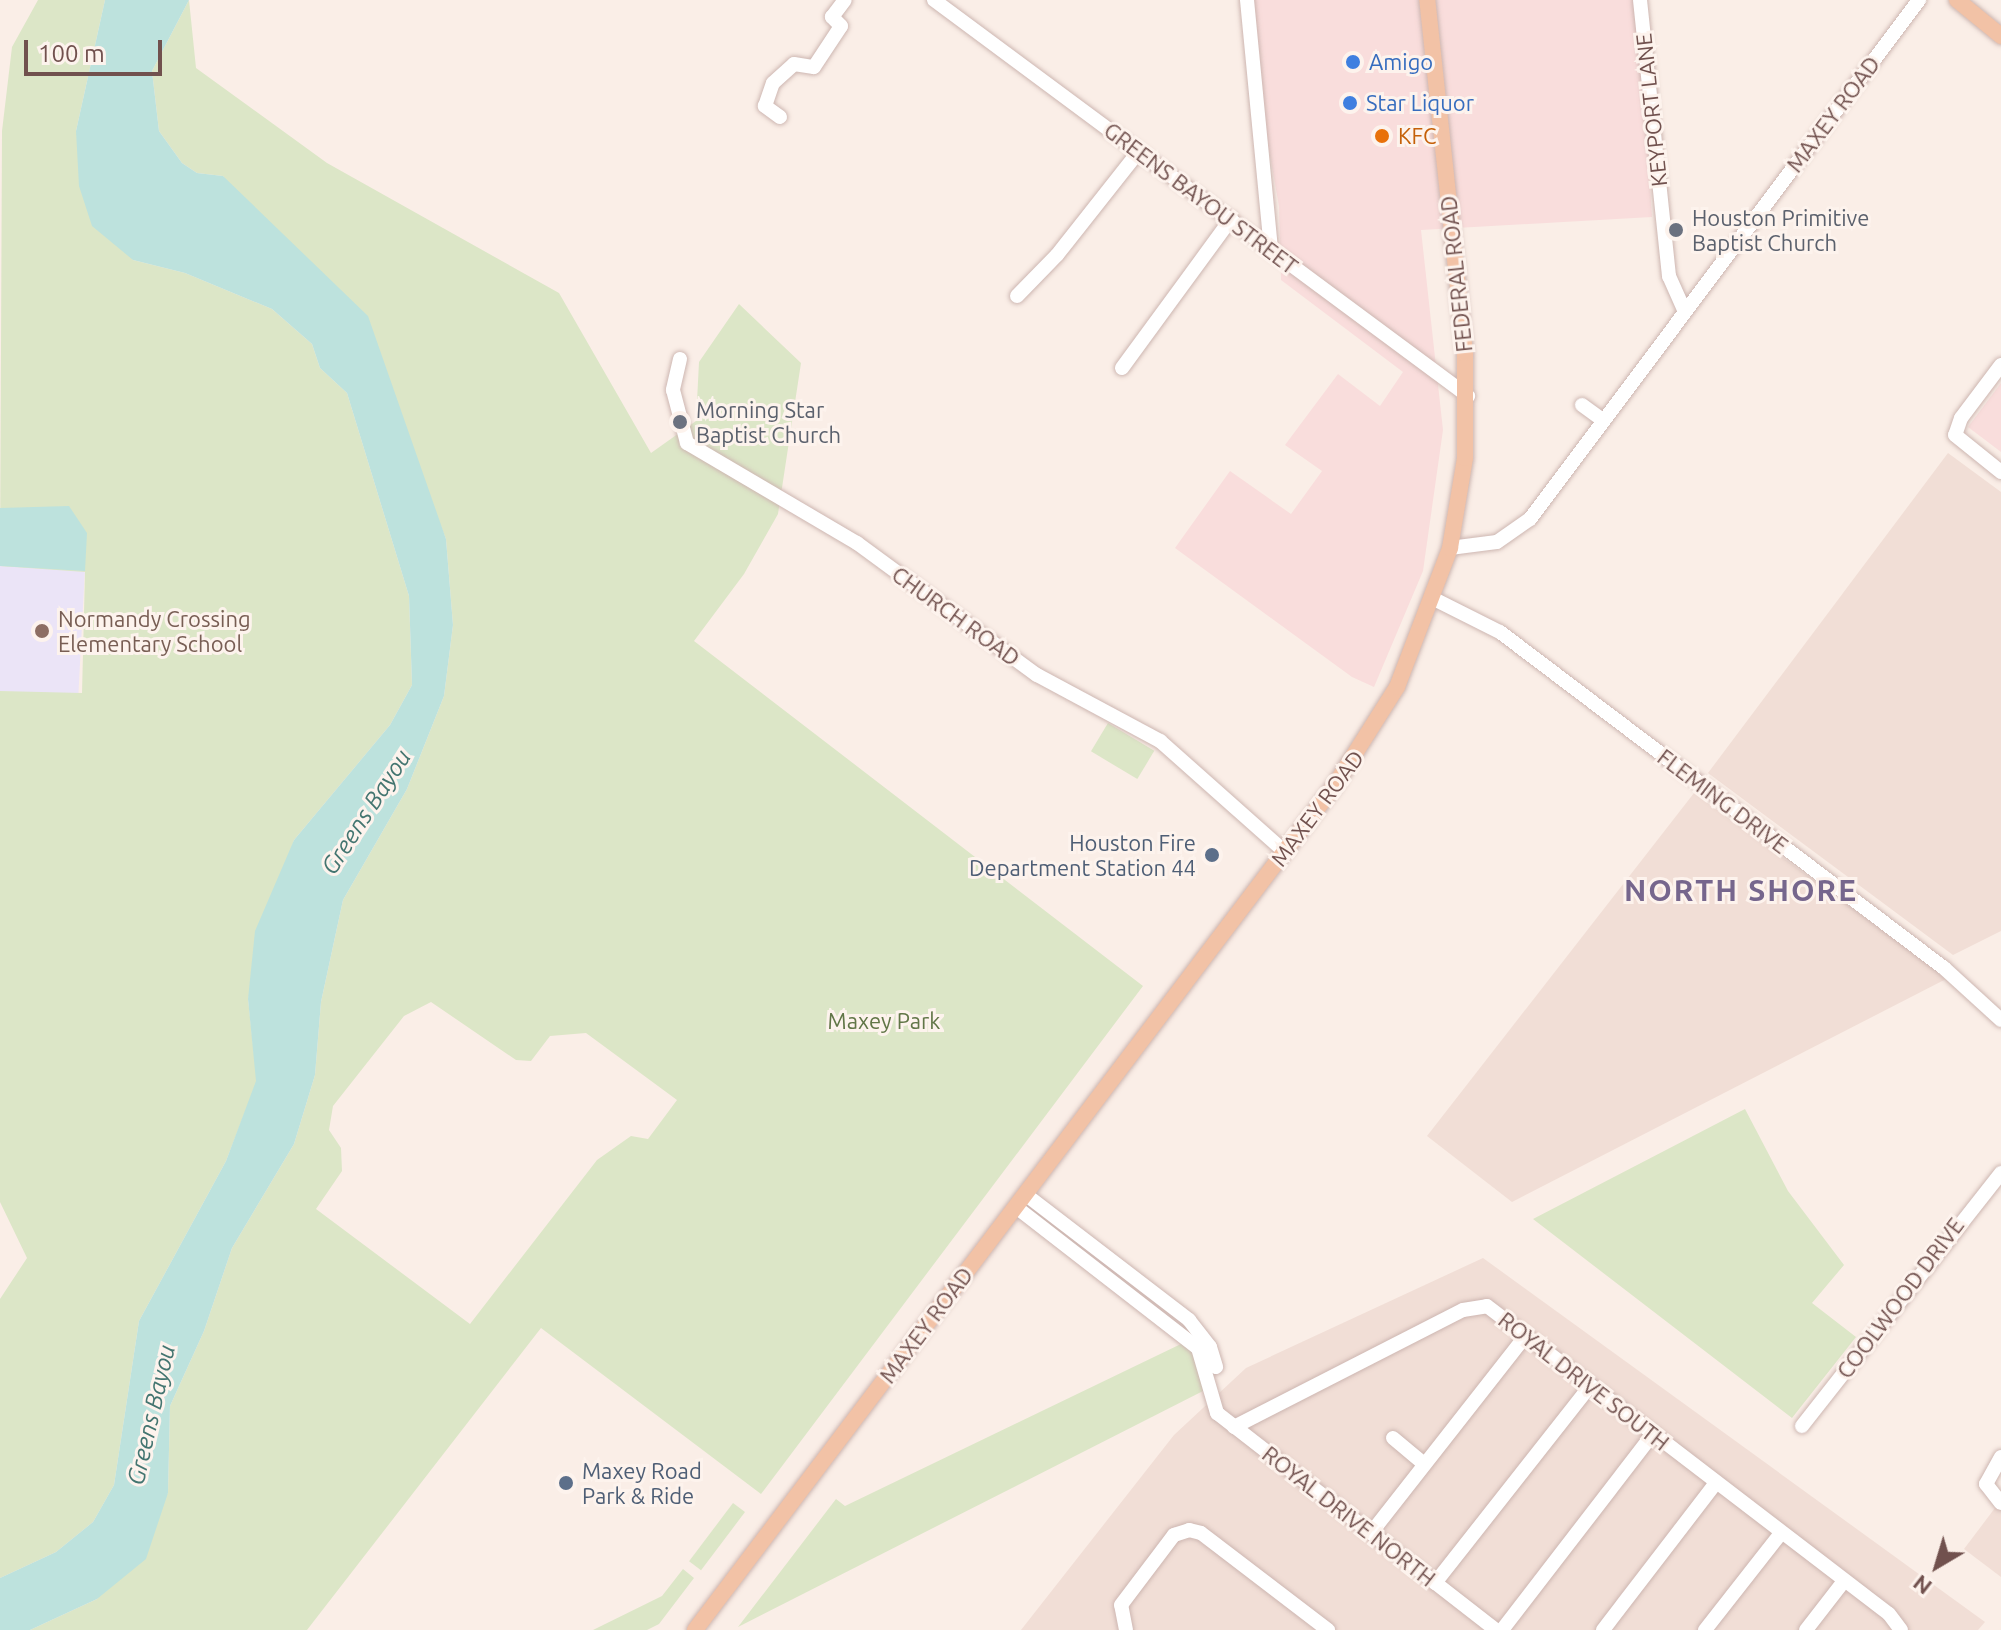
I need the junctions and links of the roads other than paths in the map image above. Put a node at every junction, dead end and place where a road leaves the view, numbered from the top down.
1 (845, 0) edge
2 (934, 0) edge
3 (1247, 0) edge
4 (1427, 0) edge
5 (1640, 0) edge
6 (1919, 0) edge
7 (1957, 0) edge
8 (2001, 36) edge
9 (780, 117) dead end
10 (1139, 151) junction
11 (1231, 219) junction
12 (1271, 250) junction
13 (1017, 296) dead end
14 (1685, 312) junction
15 (680, 359) dead end
16 (2001, 365) edge
17 (1122, 368) dead end
18 (1468, 396) junction
19 (1582, 405) dead end
20 (1603, 420) junction
21 (2001, 472) edge
22 (1450, 548) junction
23 (1434, 599) junction
24 (1285, 852) junction
25 (2001, 1020) edge
26 (2001, 1173) edge
27 (1020, 1200) junction
28 (1112, 1261) junction
29 (1102, 1273) junction
30 (1526, 1335) junction
31 (1590, 1386) junction
32 (1212, 1395) junction
33 (1802, 1426) dead end
34 (1234, 1427) junction
35 (1653, 1434) junction
36 (1393, 1438) dead end
37 (2001, 1457) edge
38 (1424, 1464) junction
39 (1716, 1483) junction
40 (2001, 1503) edge
41 (1371, 1533) junction
42 (1781, 1533) junction
43 (1844, 1581) junction
44 (1435, 1583) junction
45 (699, 1629) edge
46 (1126, 1630) edge
47 (1328, 1630) edge
48 (1499, 1630) edge
49 (1603, 1630) edge
50 (1705, 1630) edge
51 (1806, 1630) edge
52 (1901, 1630) edge

1 - 9 street
2 - 10 street, GREENS BAYOU STREET
3 - 12 street
4 - 18 main road, FEDERAL ROAD
5 - 14 street, KEYPORT LANE
6 - 14 street, MAXEY ROAD
7 - 8 main road
10 - 11 street, GREENS BAYOU STREET
10 - 13 street
11 - 12 street, GREENS BAYOU STREET
11 - 17 street
12 - 18 street, GREENS BAYOU STREET
14 - 20 street, MAXEY ROAD
15 - 24 street, CHURCH ROAD
16 - 21 street
18 - 22 main road, FEDERAL ROAD
19 - 20 street
20 - 22 street, MAXEY ROAD
22 - 23 main road, MAXEY ROAD
23 - 24 main road, MAXEY ROAD
23 - 25 street, FLEMING DRIVE
24 - 27 main road, MAXEY ROAD
26 - 33 street, COOLWOOD DRIVE
27 - 28 street
27 - 29 street, ROYAL DRIVE NORTH
27 - 45 main road, MAXEY ROAD
28 - 29 street
28 - 32 street
29 - 32 street, ROYAL DRIVE NORTH
30 - 31 street, ROYAL DRIVE SOUTH
30 - 34 street, ROYAL DRIVE SOUTH
30 - 38 street
31 - 35 street, ROYAL DRIVE SOUTH
31 - 44 street
32 - 34 street, ROYAL DRIVE NORTH
34 - 41 street, ROYAL DRIVE NORTH
35 - 39 street, ROYAL DRIVE SOUTH
35 - 48 street
36 - 38 street
37 - 40 street
38 - 41 street
39 - 42 street, ROYAL DRIVE SOUTH
39 - 49 street
41 - 44 street, ROYAL DRIVE NORTH
42 - 43 street, ROYAL DRIVE SOUTH
42 - 50 street
43 - 51 street
43 - 52 street, ROYAL DRIVE SOUTH
44 - 48 street, ROYAL DRIVE NORTH
46 - 47 street

